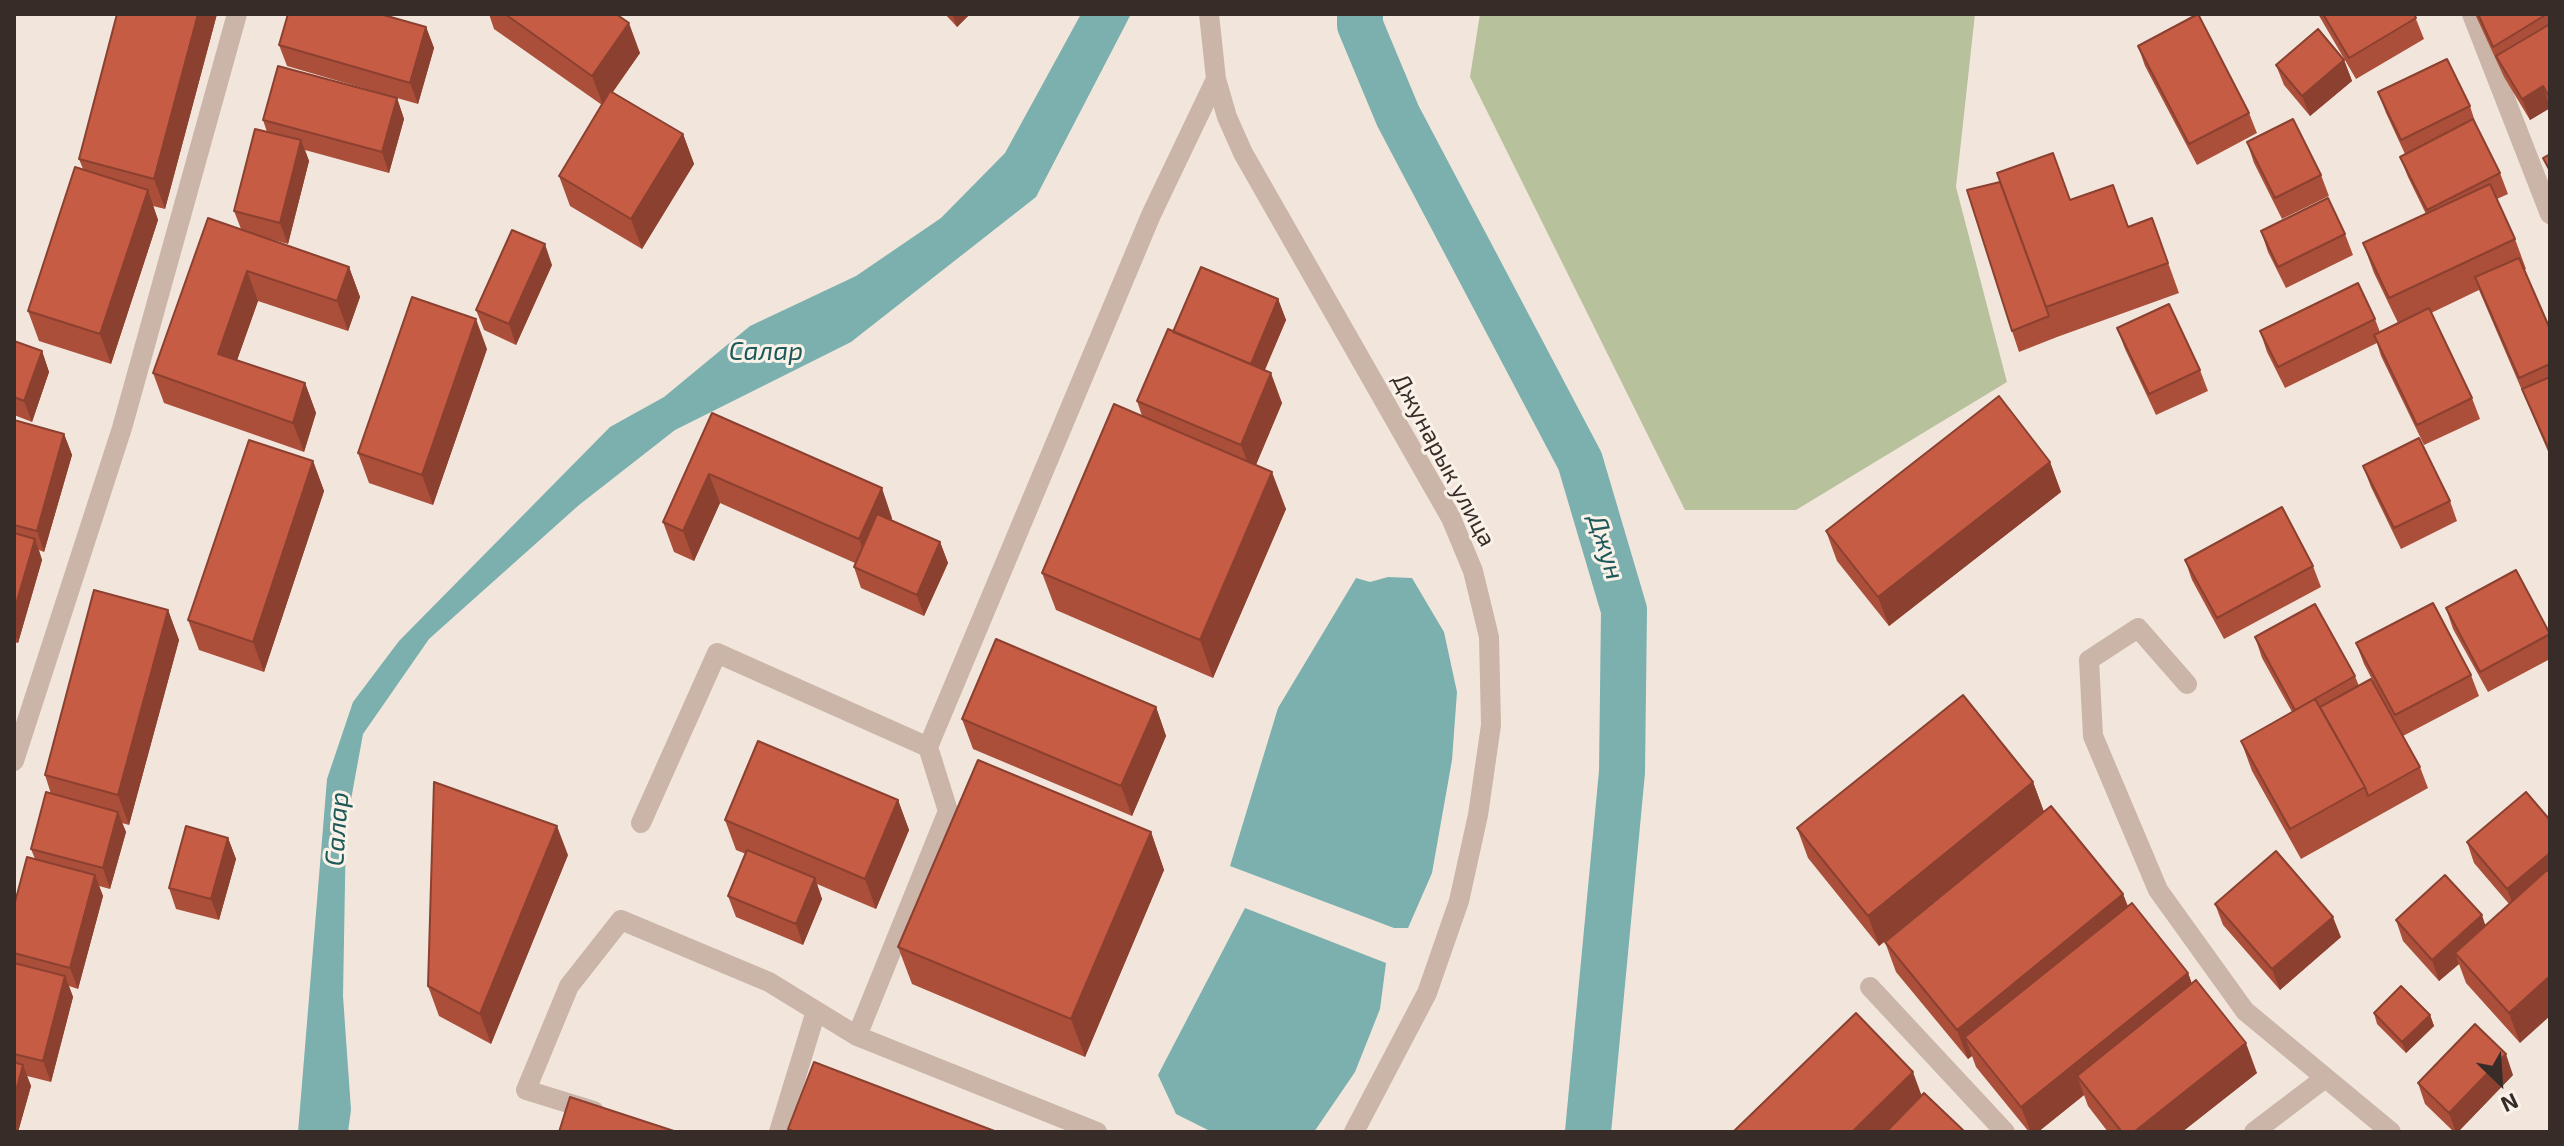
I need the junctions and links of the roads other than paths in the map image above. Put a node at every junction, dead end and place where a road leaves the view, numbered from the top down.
1 (237, 14) edge
2 (1209, 14) edge
3 (2472, 14) edge
4 (1216, 79) junction
5 (2550, 214) edge
6 (2187, 684) dead end
7 (928, 747) junction
8 (14, 761) edge
9 (641, 823) dead end
10 (1870, 987) dead end
11 (816, 1011) junction
12 (857, 1036) junction
13 (2325, 1078) junction
14 (617, 1118) edge
15 (779, 1132) edge
16 (1097, 1132) edge
17 (1354, 1132) edge
18 (2005, 1132) edge
19 (2254, 1132) edge
20 (2391, 1132) edge

1 - 8 street
2 - 4 street, Джунарык улица
3 - 5 street
4 - 7 street
4 - 17 street, Джунарык улица
6 - 13 street
7 - 9 street
7 - 12 street
10 - 18 street
11 - 12 street
11 - 14 street
11 - 15 street
12 - 16 street
13 - 19 street
13 - 20 street

